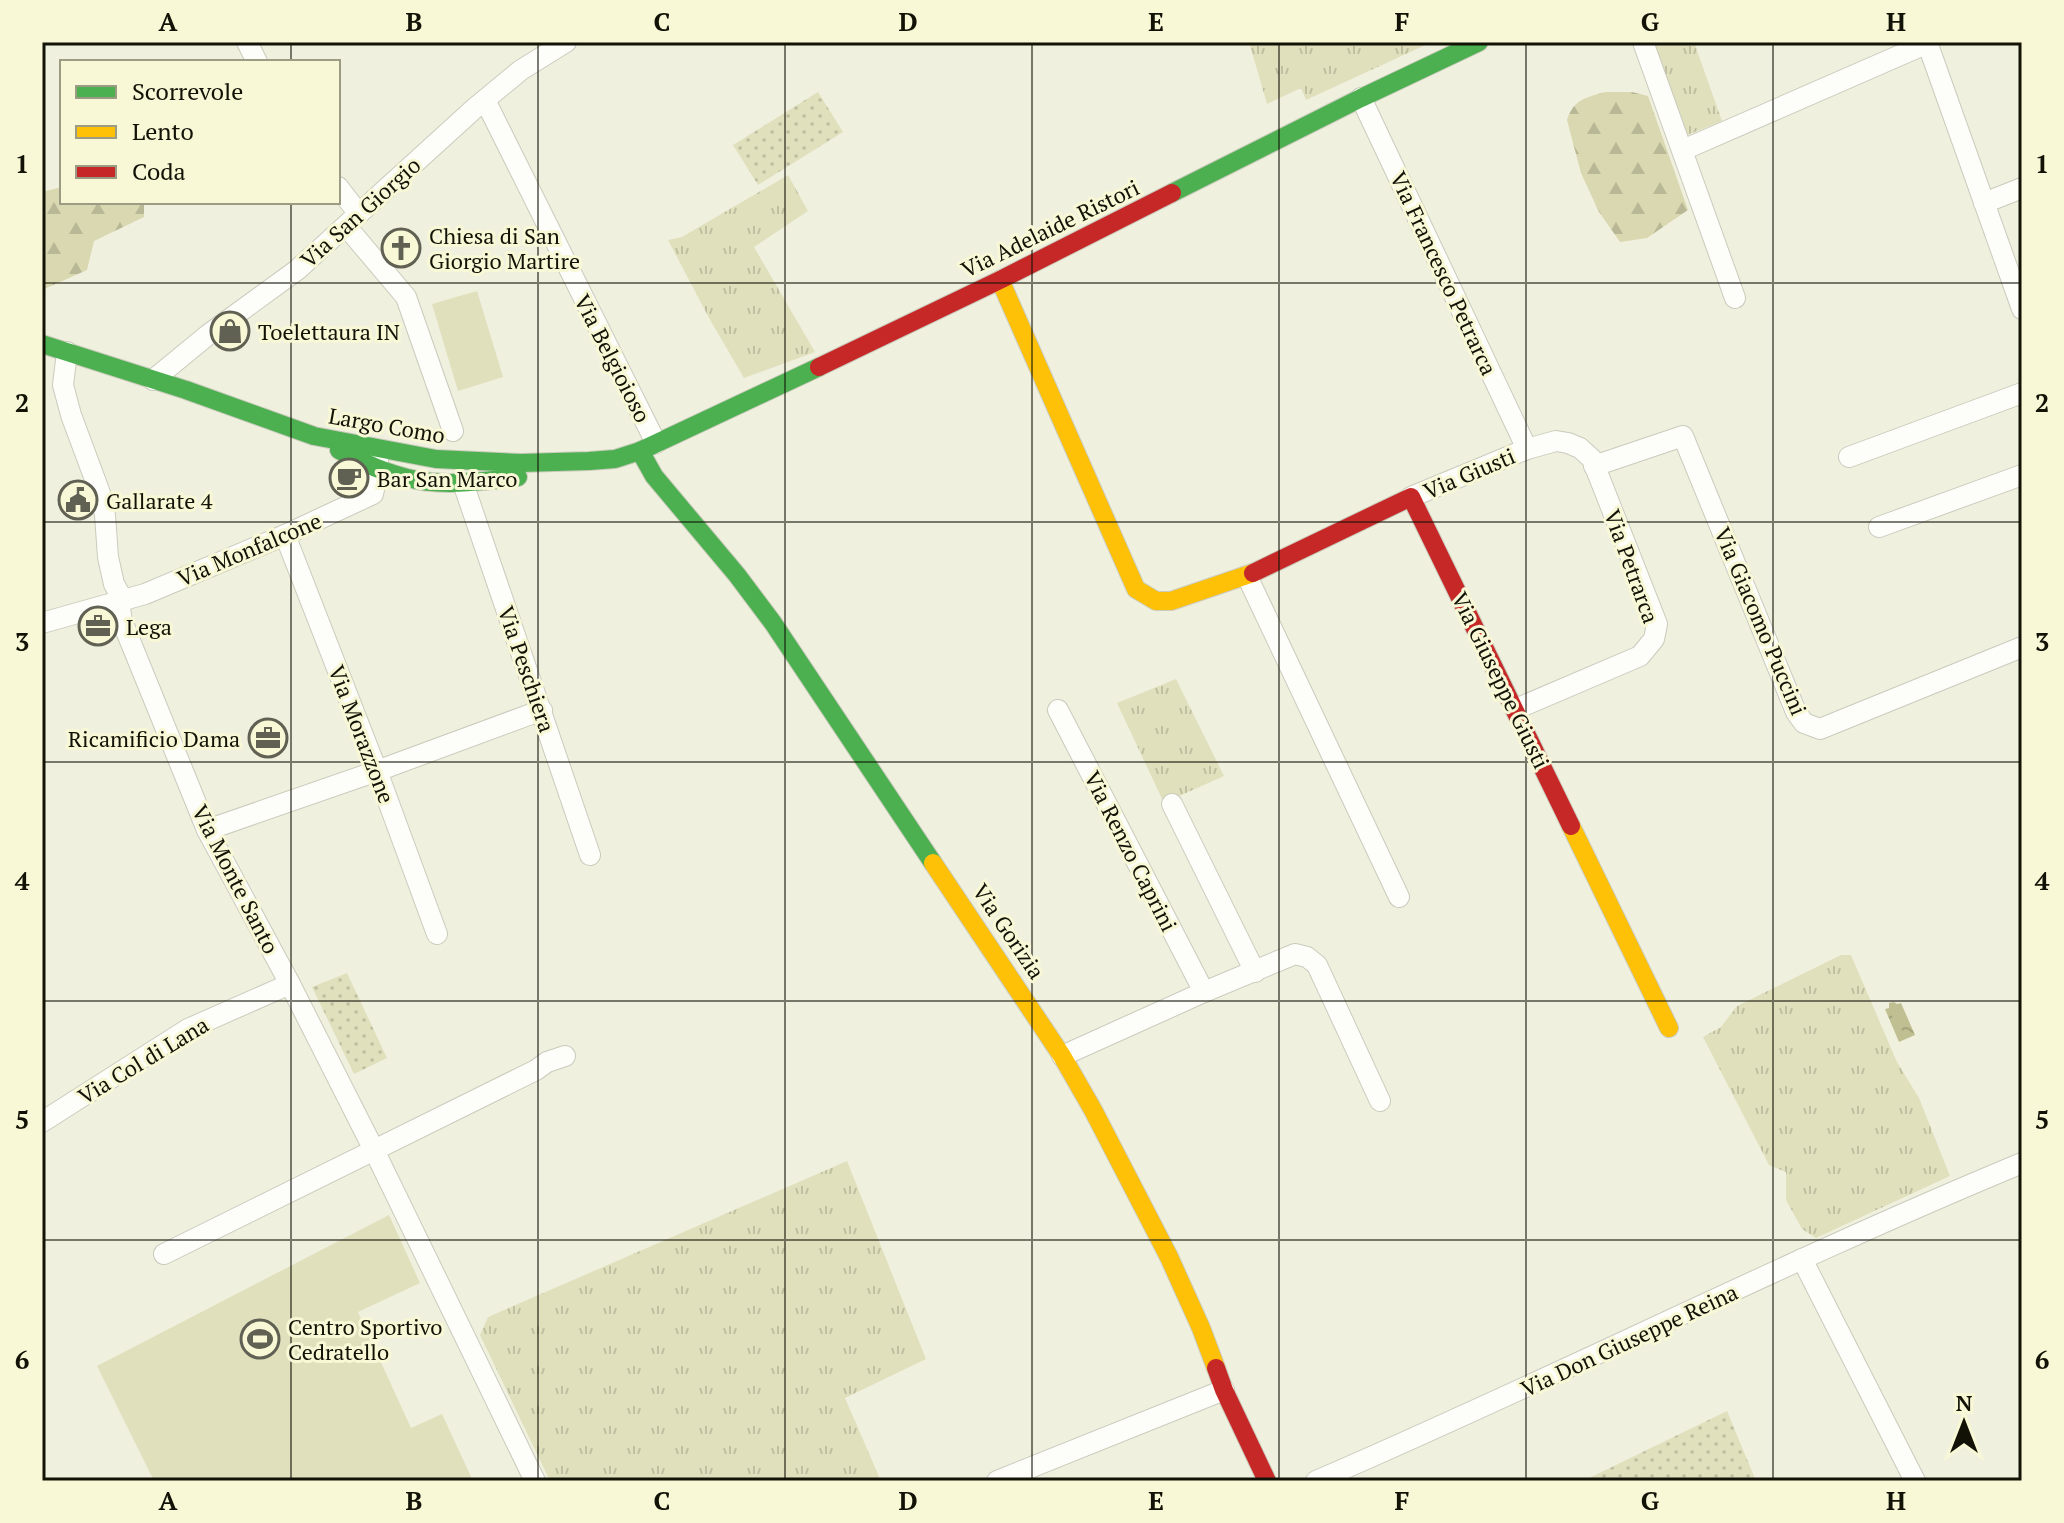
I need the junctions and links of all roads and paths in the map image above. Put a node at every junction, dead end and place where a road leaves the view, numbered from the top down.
1 (247, 42) edge
2 (566, 42) edge
3 (1479, 42) edge
4 (1643, 42) edge
5 (1927, 43) edge
6 (256, 60) edge
7 (1361, 98) junction
8 (485, 100) junction
9 (1683, 150) junction
10 (2022, 188) edge
11 (340, 192) edge
12 (1984, 203) junction
13 (352, 220) junction
14 (1000, 280) junction
15 (1735, 298) dead end
16 (2022, 309) edge
17 (42, 344) edge
18 (67, 352) junction
19 (153, 380) junction
20 (2022, 393) edge
21 (453, 431) dead end
22 (314, 436) junction
23 (648, 447) junction
24 (378, 449) junction
25 (1527, 449) junction
26 (1849, 457) dead end
27 (589, 461) junction
28 (1594, 466) junction
29 (378, 470) junction
30 (2022, 475) edge
31 (417, 482) junction
32 (463, 483) junction
33 (373, 494) junction
34 (1411, 497) junction
35 (1879, 527) dead end
36 (285, 535) junction
37 (1247, 576) junction
38 (123, 600) junction
39 (42, 623) edge
40 (2022, 647) edge
41 (1516, 709) junction
42 (542, 710) junction
43 (1058, 710) dead end
44 (377, 771) junction
45 (1172, 804) dead end
46 (207, 830) junction
47 (590, 855) dead end
48 (1399, 897) dead end
49 (437, 934) dead end
50 (1255, 972) junction
51 (290, 984) junction
52 (1204, 992) junction
53 (1669, 1028) dead end
54 (565, 1056) dead end
55 (1062, 1056) junction
56 (1380, 1101) dead end
57 (42, 1122) edge
58 (374, 1150) junction
59 (2022, 1163) edge
60 (164, 1254) dead end
61 (1802, 1259) junction
62 (1224, 1390) junction
63 (535, 1481) edge
64 (997, 1481) edge
65 (1267, 1481) edge
66 (1316, 1481) edge
67 (1915, 1481) edge

1 - 6 street
2 - 8 street, Via San Giorgio
3 - 7 street, Via Adelaide Ristori
4 - 9 street
5 - 9 street
5 - 12 street
7 - 14 street, Via Adelaide Ristori
7 - 25 street, Via Francesco Petrarca
8 - 13 street, Via San Giorgio
8 - 23 street, Via Belgioioso
9 - 15 street
10 - 12 street
11 - 13 street
12 - 16 street
13 - 19 street, Via San Giorgio
13 - 21 street
14 - 23 street, Via Adelaide Ristori
14 - 37 street
17 - 18 street
18 - 19 street
18 - 38 street, Via Monte Santo
19 - 22 street
20 - 26 street
22 - 24 street, Largo Como
22 - 29 street, Largo Como
23 - 27 street, Largo Como
23 - 55 street, Via Gorizia
24 - 27 street, Largo Como
24 - 29 street
25 - 28 street, Via Petrarca
25 - 34 street, Via Giusti
27 - 32 street, Largo Como
28 - 40 street, Via Giacomo Puccini
28 - 41 street, Via Petrarca
29 - 31 street, Largo Como
29 - 33 street
30 - 35 street
31 - 32 street, Largo Como
31 - 33 street, Via Monfalcone
32 - 42 street, Via Peschiera
33 - 36 street, Via Monfalcone
34 - 37 street
34 - 41 street, Via Giuseppe Giusti
36 - 38 street, Via Monfalcone
36 - 44 street, Via Morazzone
37 - 48 street
38 - 39 street, Via Monfalcone
38 - 46 street, Via Monte Santo
41 - 53 street, Via Giuseppe Giusti
42 - 44 street
42 - 47 street, Via Peschiera
43 - 52 street, Via Renzo Caprini
44 - 46 street
44 - 49 street, Via Morazzone
45 - 50 street
46 - 51 street, Via Monte Santo
50 - 52 street
50 - 56 street
51 - 57 street, Via Col di Lana
51 - 58 street, Via Monte Santo
52 - 55 street
54 - 58 street
55 - 62 street, Via Gorizia
58 - 60 street
58 - 63 street, Via Monte Santo
59 - 61 street, Via Don Giuseppe Reina
61 - 66 street, Via Don Giuseppe Reina
61 - 67 street
62 - 64 street
62 - 65 street, Via Gorizia

